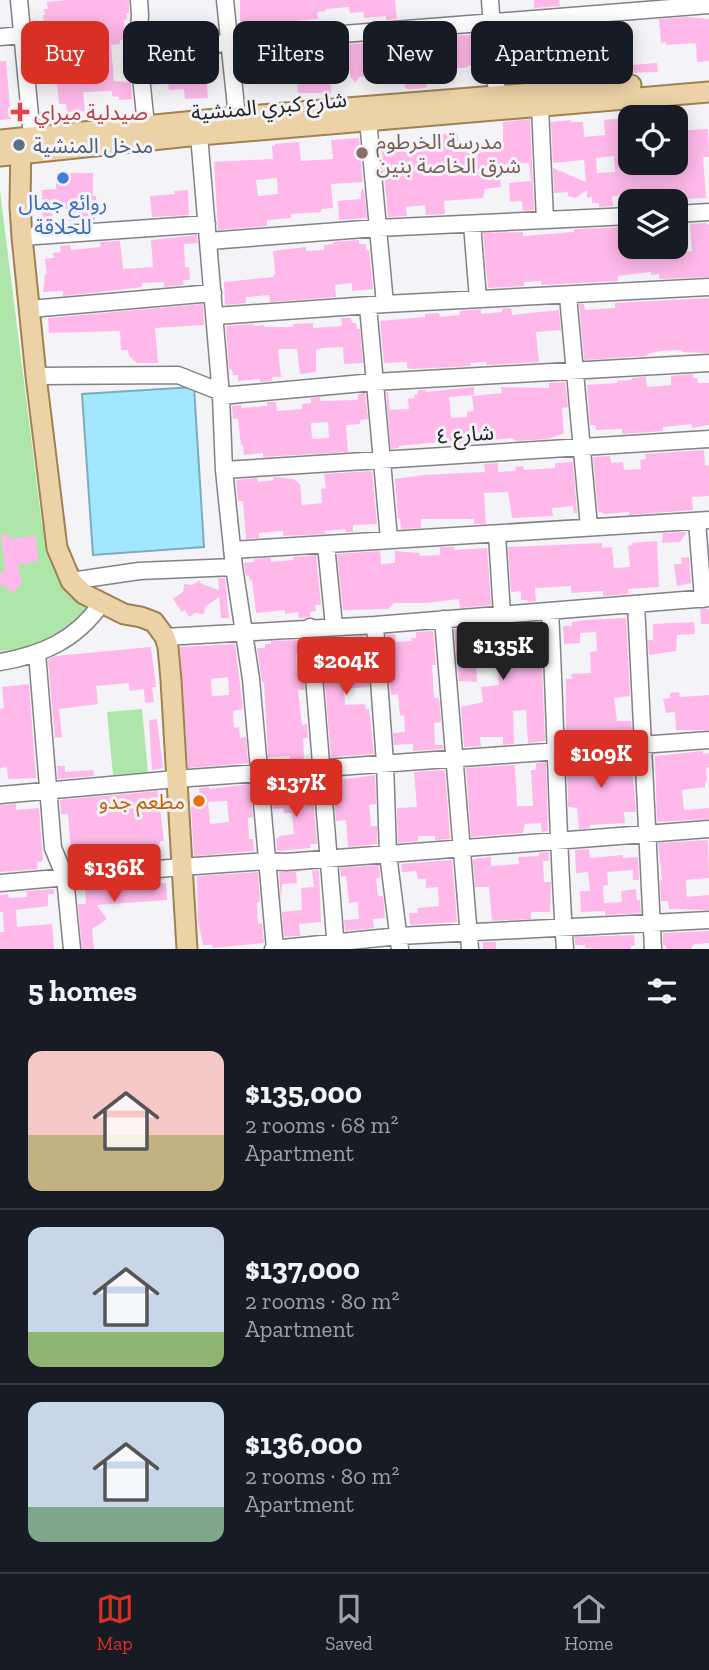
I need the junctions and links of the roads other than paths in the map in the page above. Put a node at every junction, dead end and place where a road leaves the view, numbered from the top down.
1 (19, 0) edge
2 (139, 0) edge
3 (225, 0) edge
4 (490, 0) edge
5 (709, 5) edge
6 (140, 21) edge
7 (491, 21) edge
8 (515, 21) edge
9 (21, 23) edge
10 (471, 25) edge
11 (21, 35) edge
12 (0, 37) edge
13 (230, 43) junction
14 (219, 44) edge
15 (709, 79) edge
16 (24, 84) edge
17 (142, 84) edge
18 (496, 84) edge
19 (709, 92) edge
20 (497, 96) junction
21 (540, 106) junction
22 (237, 117) junction
23 (368, 120) junction
24 (146, 125) junction
25 (199, 135) junction
26 (0, 141) edge
27 (27, 145) junction
28 (0, 156) edge
29 (709, 212) edge
30 (688, 213) edge
31 (618, 217) edge
32 (545, 220) junction
33 (207, 224) junction
34 (472, 224) junction
35 (377, 228) junction
36 (22, 237) junction
37 (209, 241) junction
38 (709, 287) edge
39 (213, 293) junction
40 (568, 296) junction
41 (478, 299) junction
42 (385, 304) junction
43 (368, 306) junction
44 (30, 309) junction
45 (215, 316) junction
46 (709, 363) edge
47 (575, 370) junction
48 (36, 376) junction
49 (374, 382) junction
50 (221, 394) junction
51 (709, 439) edge
52 (583, 447) junction
53 (381, 461) junction
54 (224, 470) junction
55 (703, 520) edge
56 (589, 527) junction
57 (497, 534) junction
58 (389, 539) junction
59 (326, 545) junction
60 (232, 550) junction
61 (234, 567) junction
62 (71, 581) junction
63 (706, 598) edge
64 (101, 604) junction
65 (636, 604) junction
66 (550, 611) junction
67 (124, 614) junction
68 (502, 615) junction
69 (443, 619) junction
70 (375, 625) junction
71 (334, 626) junction
72 (310, 627) junction
73 (244, 632) junction
74 (165, 637) junction
75 (37, 653) junction
76 (0, 662) edge
77 (170, 695) junction
78 (709, 740) edge
79 (641, 746) junction
80 (555, 752) junction
81 (455, 759) junction
82 (385, 764) junction
83 (322, 769) junction
84 (259, 774) junction
85 (176, 779) junction
86 (49, 792) junction
87 (0, 795) edge
88 (709, 829) edge
89 (646, 833) junction
90 (558, 842) junction
91 (461, 849) junction
92 (388, 854) junction
93 (329, 858) junction
94 (266, 861) junction
95 (181, 867) junction
96 (65, 877) junction
97 (0, 883) edge
98 (709, 920) edge
99 (651, 923) junction
100 (564, 928) junction
101 (469, 942) edge
102 (400, 943) edge
103 (336, 945) edge
104 (72, 949) edge
105 (187, 949) edge
106 (274, 949) edge
107 (565, 949) edge
108 (653, 949) edge

1 - 9 street
2 - 6 street
3 - 13 street
4 - 7 street
5 - 8 street
10 - 13 street
11 - 12 street
13 - 14 street
13 - 22 street
15 - 20 main road, شارع كبري المنشية
16 - 27 street
17 - 24 street
18 - 20 street
19 - 21 main road, شارع كبري المنشية
20 - 22 main road, شارع كبري المنشية
21 - 23 main road, شارع كبري المنشية
21 - 32 street
22 - 24 main road, شارع كبري المنشية
23 - 25 main road, شارع كبري المنشية
23 - 35 street
24 - 27 main road, شارع كبري المنشية
25 - 27 main road, شارع كبري المنشية
25 - 33 street
26 - 27 main road, شارع كبري المنشية
27 - 28 main road, شارع كبري المنشية
27 - 36 main road
29 - 30 street
31 - 32 street
32 - 34 street
33 - 36 street
33 - 37 street
34 - 35 street
34 - 41 street
35 - 37 street
35 - 42 street
36 - 44 main road
37 - 39 street
38 - 40 street
39 - 44 street
39 - 45 street
40 - 41 street
40 - 47 street
41 - 42 street
42 - 43 street
43 - 45 street
43 - 49 street
44 - 48 main road
45 - 50 street
46 - 47 street
47 - 49 street
47 - 52 street
48 - 50 street
48 - 62 main road
49 - 50 street
49 - 53 street
50 - 54 street
51 - 52 street, شارع ٤
52 - 53 street, شارع ٤
52 - 56 street
53 - 54 street, شارع ٤
53 - 58 street
54 - 60 street
55 - 56 street
55 - 63 street
56 - 57 street
57 - 58 street
57 - 68 street
58 - 59 street
59 - 60 street
59 - 71 street
60 - 61 street
61 - 62 street
61 - 73 street
62 - 64 main road
63 - 65 street
64 - 67 main road
64 - 75 street
65 - 66 street
65 - 79 street
66 - 68 street
66 - 80 street
67 - 74 main road
67 - 77 main road
68 - 69 street
69 - 70 street
69 - 81 street
70 - 71 street
70 - 82 street
71 - 72 street
72 - 73 street
72 - 83 street
73 - 74 street
73 - 84 street
74 - 77 main road
75 - 76 street
75 - 86 street
77 - 85 main road
78 - 79 street
79 - 80 street
79 - 89 street
80 - 81 street
80 - 90 street
81 - 82 street
81 - 91 street
82 - 83 street
82 - 92 street
83 - 84 street
83 - 93 street
84 - 85 street
84 - 94 street
85 - 86 street
85 - 95 main road
86 - 87 street
86 - 96 street
88 - 89 street
89 - 90 street
89 - 99 street
90 - 91 street
90 - 100 street
91 - 92 street
91 - 101 street
92 - 93 street
92 - 102 street
93 - 94 street
93 - 103 street
94 - 95 street
94 - 106 street
95 - 96 street
95 - 105 main road
96 - 97 street
96 - 104 street
98 - 99 street
99 - 100 street
99 - 108 street
100 - 101 street
100 - 107 street
101 - 102 street
102 - 103 street
103 - 106 street

